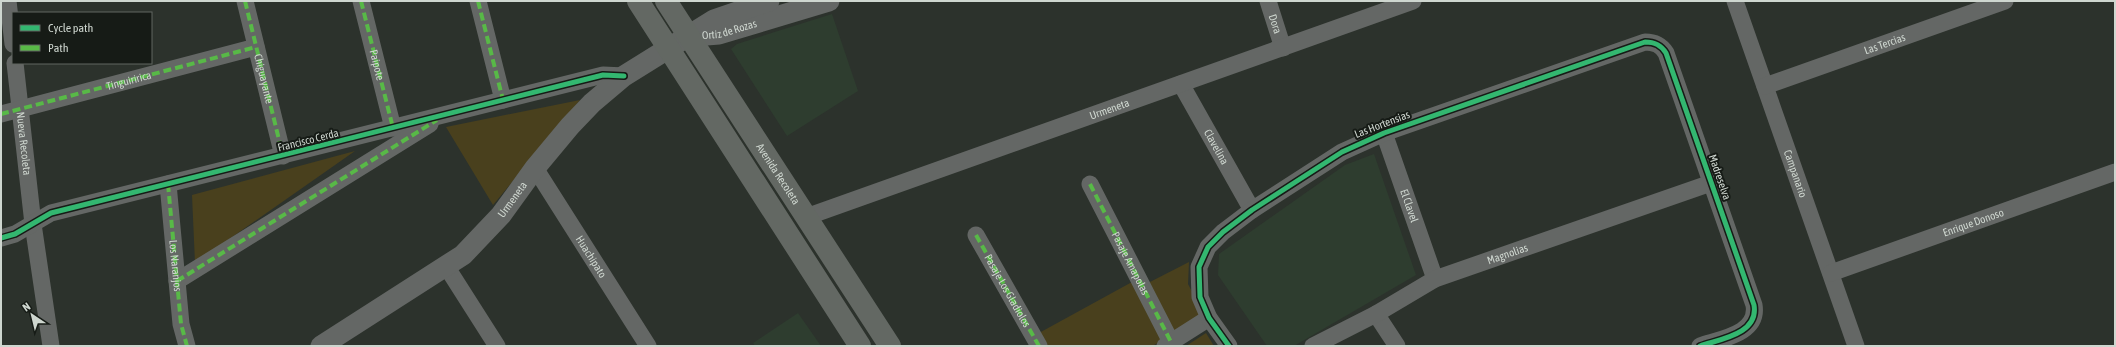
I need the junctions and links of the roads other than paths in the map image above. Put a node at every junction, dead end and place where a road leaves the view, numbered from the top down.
1 (8, 1) edge
2 (245, 1) edge
3 (361, 1) edge
4 (478, 1) edge
5 (638, 1) edge
6 (666, 1) edge
7 (769, 1) edge
8 (829, 1) edge
9 (1268, 1) edge
10 (1413, 1) edge
11 (1735, 1) edge
12 (2005, 1) edge
13 (12, 35) edge
14 (689, 37) junction
15 (1657, 44) joint
16 (256, 48) junction
17 (1283, 48) junction
18 (668, 49) junction
19 (15, 64) edge
20 (624, 76) junction
21 (1181, 84) junction
22 (1765, 86) junction
23 (503, 100) junction
24 (20, 109) junction
25 (1, 114) edge
26 (445, 115) junction
27 (393, 128) junction
28 (1384, 133) junction
29 (283, 156) junction
30 (534, 168) junction
31 (2115, 172) edge
32 (1711, 183) junction
33 (168, 184) junction
34 (1090, 184) dead end
35 (770, 208) junction
36 (1252, 210) junction
37 (806, 217) junction
38 (33, 224) junction
39 (976, 235) dead end
40 (1, 238) edge
41 (446, 266) junction
42 (1830, 273) junction
43 (1435, 279) junction
44 (177, 281) junction
45 (1376, 314) junction
46 (1209, 318) junction
47 (342, 340) edge
48 (1168, 344) edge
49 (50, 346) edge
50 (187, 346) edge
51 (321, 346) edge
52 (497, 346) edge
53 (648, 346) edge
54 (860, 346) edge
55 (890, 346) edge
56 (1038, 346) edge
57 (1230, 346) edge
58 (1313, 346) edge
59 (1397, 346) edge
60 (1700, 346) edge
61 (1856, 346) edge

1 - 13 street
2 - 16 street, Chiguayante
3 - 27 street, Paipote
4 - 23 street
5 - 18 main road
6 - 14 main road, Avenida Recoleta
7 - 14 street, Ortiz de Rozas
8 - 14 street, Ortiz de Rozas
9 - 17 street, Dora
10 - 17 street, Urmeneta
11 - 22 street, Campanario
12 - 22 street, Las Tercias
14 - 18 street, Urmeneta
14 - 37 main road, Avenida Recoleta
15 - 28 street, Las Hortensias
15 - 32 street, Madreselva
16 - 24 street, Tinguiririca
16 - 29 street, Chiguayante
17 - 21 street, Urmeneta
18 - 20 street, Urmeneta
18 - 35 main road
19 - 24 street, Nueva Recoleta
20 - 23 street, Francisco Cerda
20 - 30 street, Urmeneta
21 - 36 street, Clavelina
21 - 37 street, Urmeneta
22 - 42 street, Campanario
23 - 26 street, Francisco Cerda
24 - 25 street, Tinguiririca
24 - 38 street, Nueva Recoleta
26 - 27 street, Francisco Cerda
26 - 44 street, Francisco Cerda
27 - 29 street, Francisco Cerda
28 - 36 street, Las Hortensias
28 - 43 street, El Clavel
29 - 33 street, Francisco Cerda
30 - 41 street, Urmeneta
30 - 53 street, Huachipato
31 - 42 street, Enrique Donoso
32 - 43 street, Magnolias
32 - 60 street, Madreselva
33 - 38 street, Francisco Cerda
33 - 44 street, Los Naranjos
34 - 48 street, Pasaje Amapolas
35 - 37 main road
35 - 54 main road
36 - 46 street, Las Hortensias
37 - 55 main road, Avenida Recoleta
38 - 40 street, Francisco Cerda
38 - 49 street, Nueva Recoleta
39 - 56 street, Pasaje Los Gladiolos
41 - 47 street, Urmeneta
41 - 52 street
42 - 61 street, Campanario
43 - 45 street, Magnolias
44 - 50 street, Los Naranjos
45 - 58 street, Magnolias
45 - 59 street
46 - 48 street
46 - 57 street, Las Hortensias
47 - 51 street, Urmeneta

